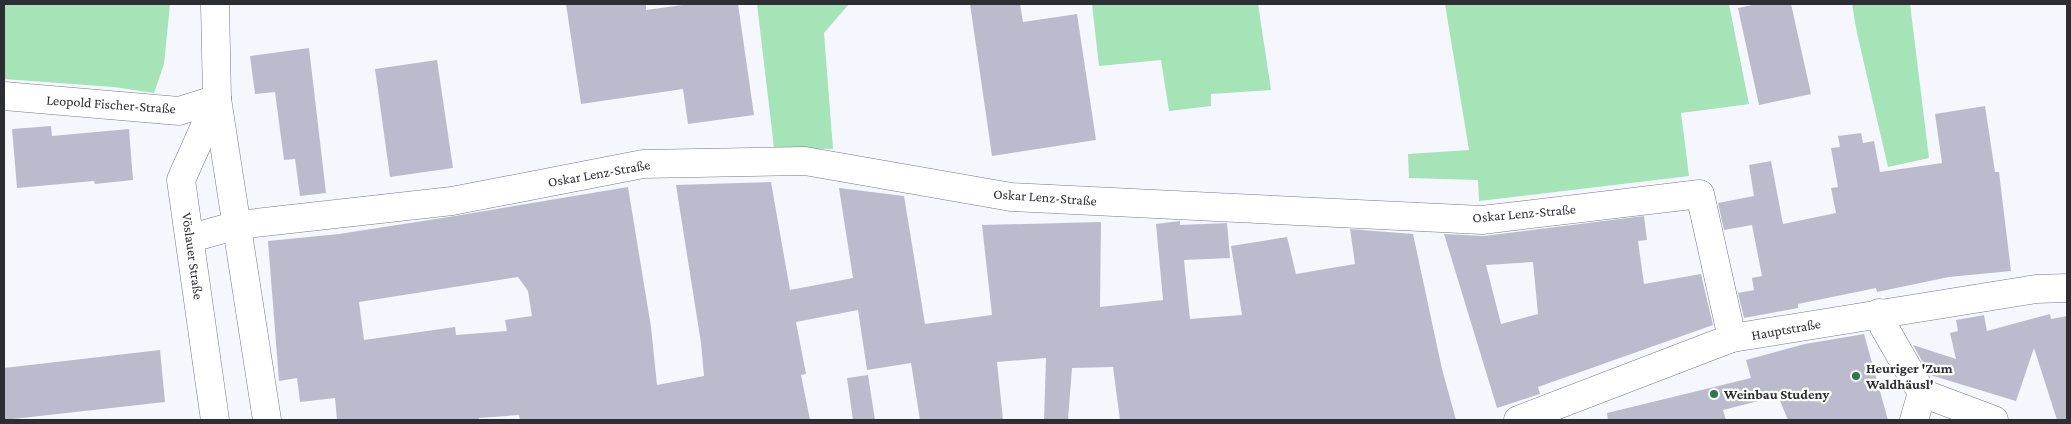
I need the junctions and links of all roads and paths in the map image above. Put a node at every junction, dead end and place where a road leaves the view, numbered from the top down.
1 (215, 4) edge
2 (4, 96) edge
3 (217, 99) junction
4 (238, 225) junction
5 (191, 238) junction
6 (2067, 288) edge
7 (1879, 313) junction
8 (1732, 338) junction
9 (1922, 393) junction
10 (215, 420) edge
11 (267, 420) edge
12 (1518, 420) edge
13 (1914, 420) edge
14 (1994, 420) edge

1 - 3 street, Vöslauer Straße
2 - 3 street, Leopold Fischer-Straße
3 - 4 street, Vöslauer Straße
3 - 5 street, Vöslauer Straße
4 - 5 street, Oskar Lenz-Straße
4 - 8 street, Oskar Lenz-Straße
4 - 11 street, Vöslauer Straße
5 - 10 street, Vöslauer Straße
6 - 7 street, Hauptstraße
7 - 8 street, Hauptstraße
7 - 9 street
8 - 12 street, Hauptstraße
9 - 13 street
9 - 14 street

